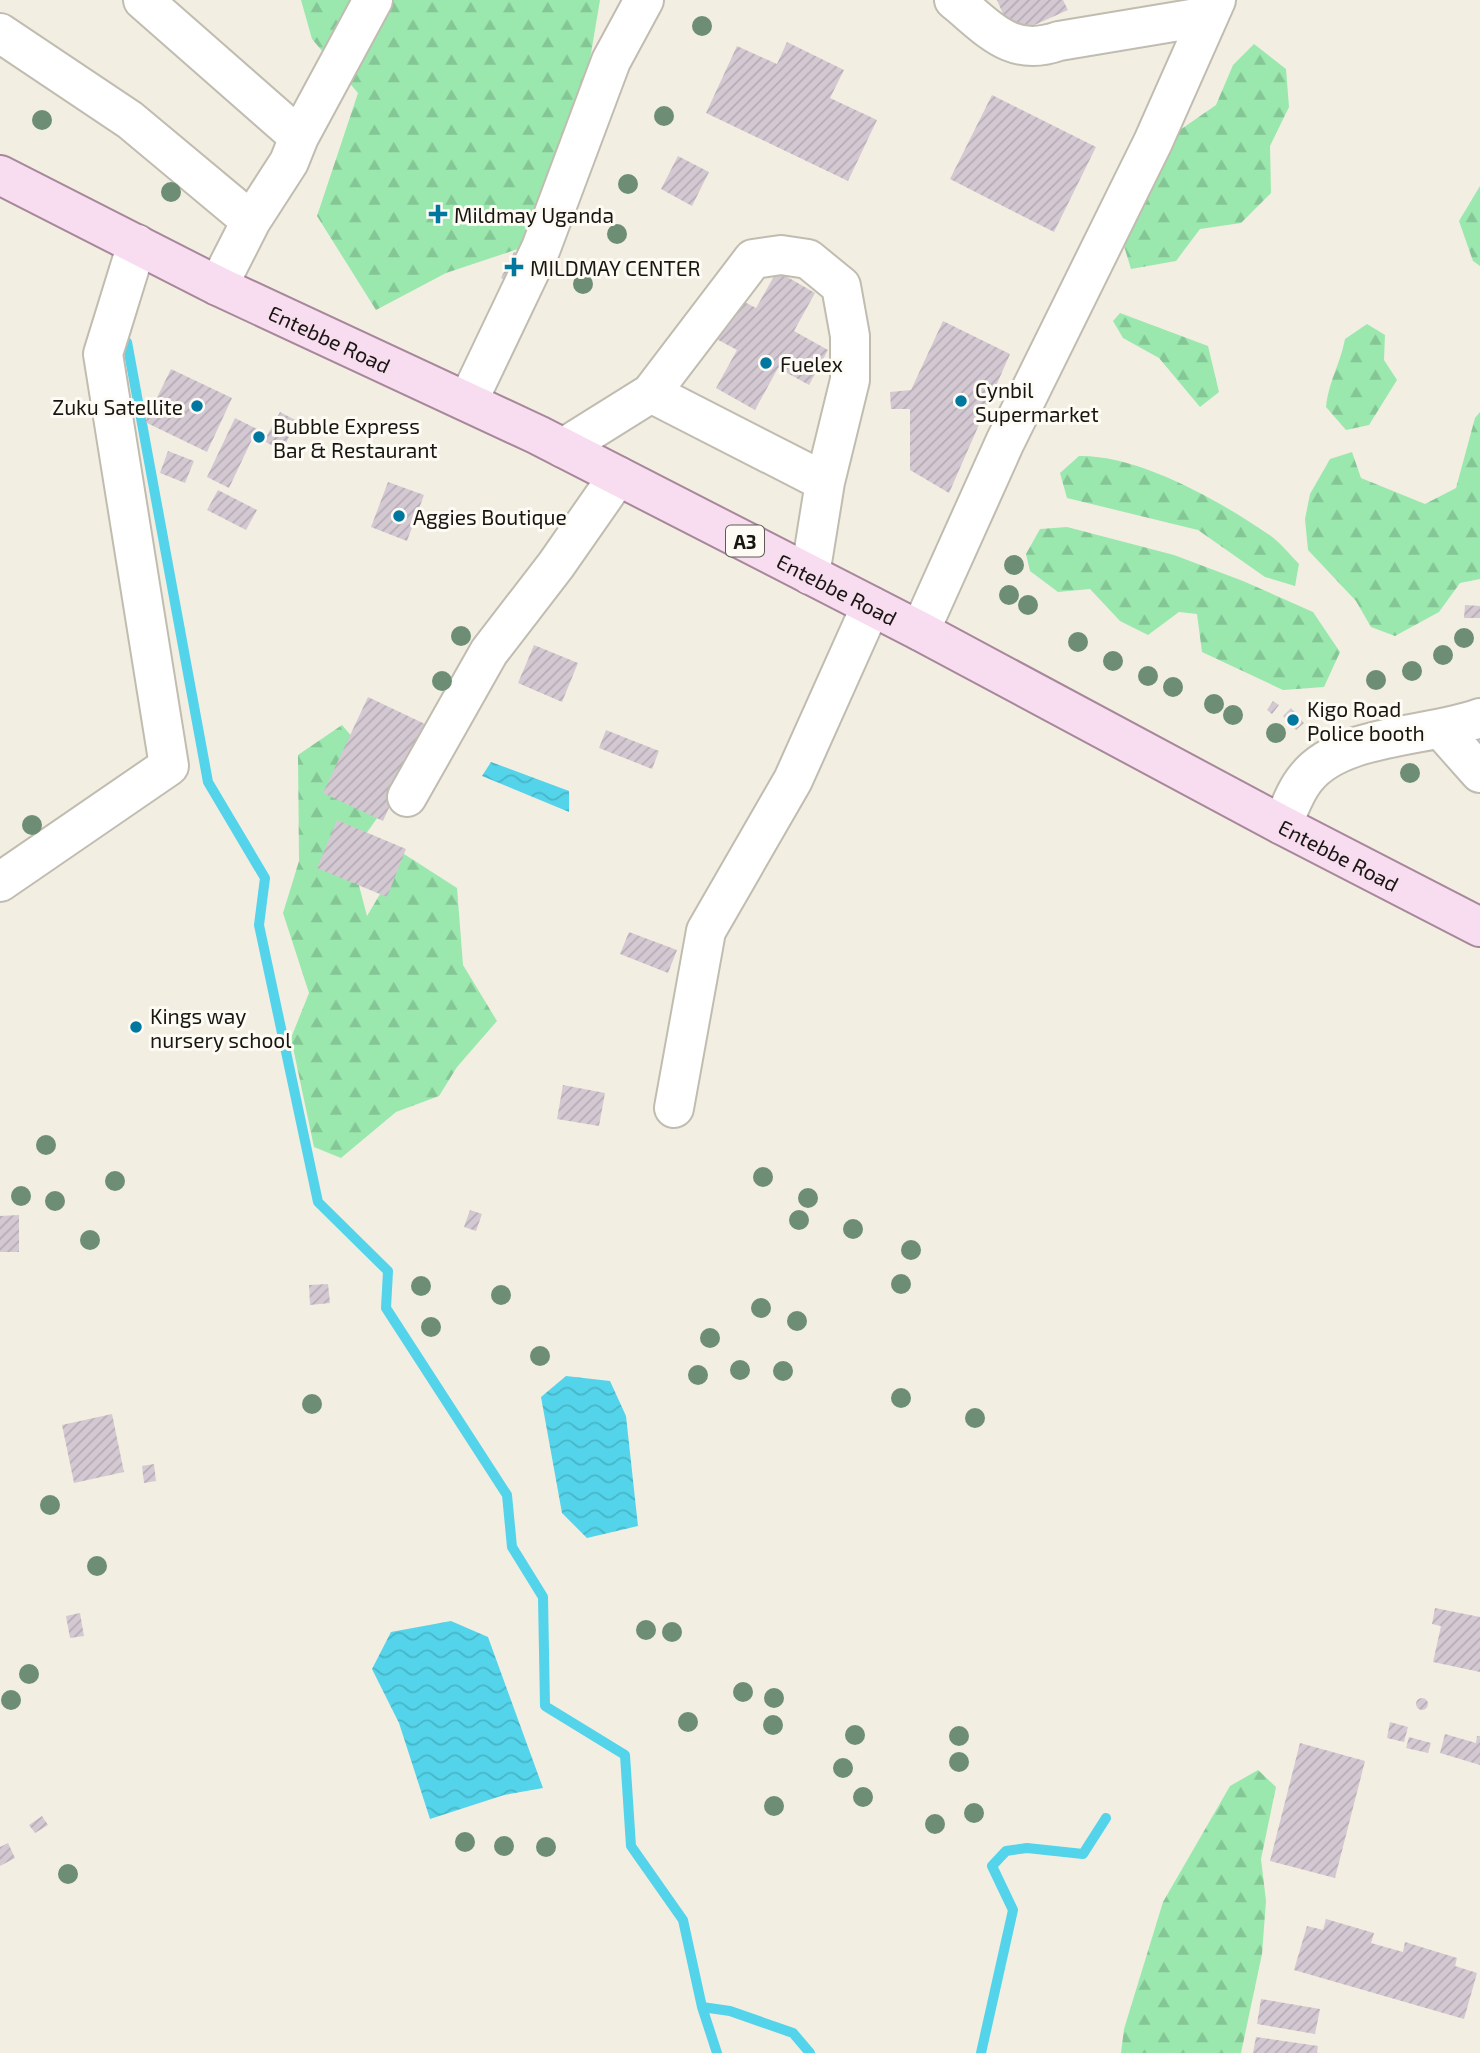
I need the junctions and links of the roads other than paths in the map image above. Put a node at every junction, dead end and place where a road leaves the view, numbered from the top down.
1 (143, 0) edge
2 (373, 0) edge
3 (644, 0) edge
4 (954, 0) edge
5 (1212, 8) edge
6 (0, 33) edge
7 (299, 137) junction
8 (0, 175) edge
9 (251, 221) junction
10 (137, 244) junction
11 (218, 286) junction
12 (651, 393) junction
13 (468, 401) junction
14 (563, 448) junction
15 (618, 476) junction
16 (825, 482) junction
17 (810, 575) junction
18 (871, 606) junction
19 (920, 631) junction
20 (1480, 718) edge
21 (1441, 729) junction
22 (1480, 773) edge
23 (407, 797) dead end
24 (1282, 825) junction
25 (0, 882) edge
26 (1477, 917) edge
27 (674, 1108) dead end

1 - 7 street
2 - 7 street
3 - 13 street
4 - 5 street
5 - 19 street
6 - 9 street
7 - 9 street
8 - 10 main road, Entebbe Road / A3
9 - 11 street
10 - 11 main road, Entebbe Road / A3
10 - 25 street
11 - 13 main road, Entebbe Road / A3
12 - 14 street
12 - 16 street
12 - 16 street
13 - 14 main road, Entebbe Road / A3
14 - 15 main road, Entebbe Road / A3
15 - 17 main road, Entebbe Road / A3
15 - 23 street
16 - 17 street
17 - 18 main road, Entebbe Road / A3
18 - 19 main road, Entebbe Road / A3
18 - 27 street
19 - 24 main road, Entebbe Road / A3
20 - 21 street
21 - 22 street
21 - 24 street
24 - 26 main road, Entebbe Road / A3

